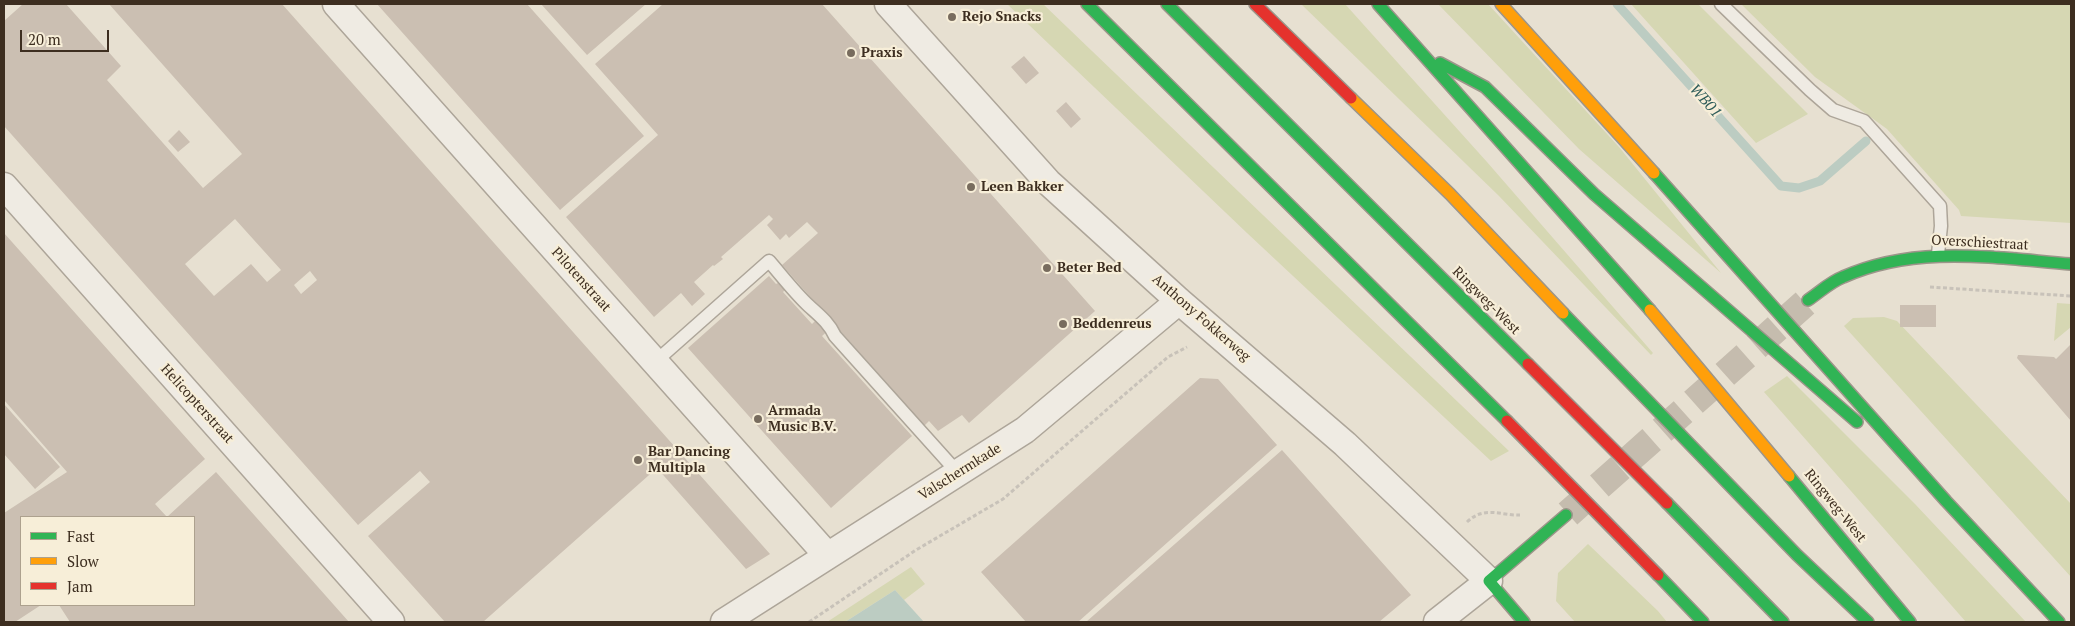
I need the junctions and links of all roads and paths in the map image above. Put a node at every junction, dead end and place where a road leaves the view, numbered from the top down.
1 (336, 4) edge
2 (888, 4) edge
3 (1086, 4) edge
4 (1166, 4) edge
5 (1255, 4) edge
6 (1378, 4) edge
7 (1501, 4) edge
8 (1721, 4) edge
9 (1423, 53) junction
10 (4, 186) edge
11 (1938, 254) junction
12 (2071, 264) edge
13 (1927, 287) dead end
14 (2071, 296) edge
15 (1808, 300) tunnel mouth
16 (1179, 301) junction
17 (1194, 348) dead end
18 (655, 362) junction
19 (958, 473) junction
20 (1946, 501) junction
21 (1525, 515) dead end
22 (1566, 515) tunnel mouth
23 (1450, 542) junction
24 (827, 555) junction
25 (1489, 581) junction
26 (391, 622) edge
27 (724, 622) edge
28 (809, 622) edge
29 (1438, 622) edge
30 (1524, 622) edge
31 (1703, 622) edge
32 (1783, 622) edge
33 (1868, 622) edge
34 (1910, 622) edge
35 (2059, 622) edge

1 - 18 street, Pilotenstraat
2 - 16 street, Anthony Fokkerweg
3 - 31 main road
4 - 32 main road, Ringweg-West
5 - 33 main road
6 - 9 main road, Ringweg-West
7 - 20 main road
8 - 11 lane
9 - 20 main road
9 - 34 main road, Ringweg-West
10 - 26 street, Helicopterstraat
11 - 12 main road, Overschiestraat
11 - 15 main road, Overschiestraat
13 - 14 path
16 - 19 street, Valschermkade
16 - 23 street, Anthony Fokkerweg
17 - 28 path
18 - 19 lane
18 - 24 street, Pilotenstraat
19 - 24 street, Valschermkade
20 - 35 main road
21 - 23 path
22 - 25 main road
23 - 25 street, Anthony Fokkerweg
24 - 27 street, Valschermkade
25 - 29 street
25 - 30 main road, Anthony Fokkerweg

